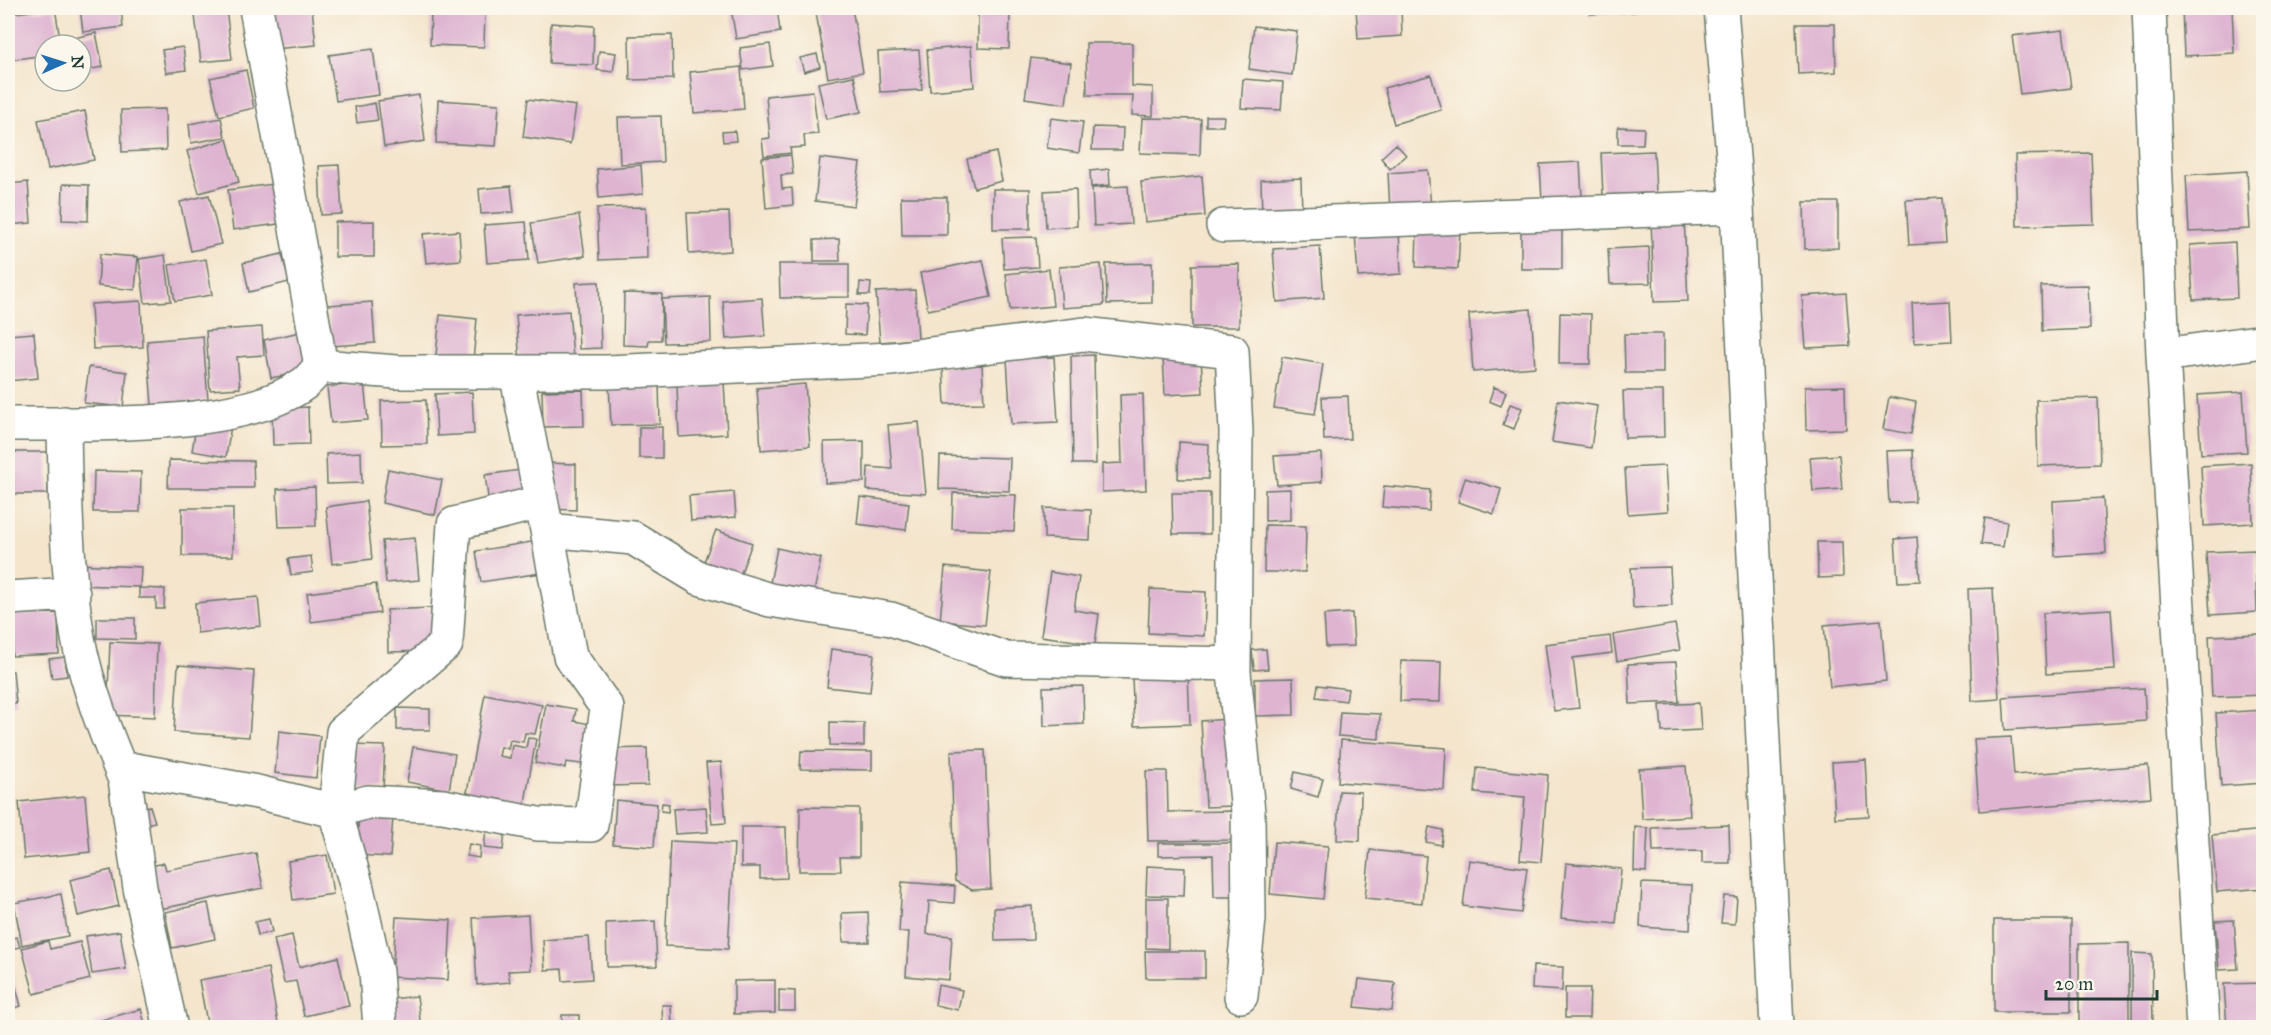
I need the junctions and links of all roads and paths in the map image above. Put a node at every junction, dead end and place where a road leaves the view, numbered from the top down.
1 (256, 8) edge
2 (1720, 8) edge
3 (2149, 8) edge
4 (1737, 207) junction
5 (1222, 226) dead end
6 (2264, 341) edge
7 (2163, 355) junction
8 (321, 366) junction
9 (516, 372) junction
10 (64, 423) junction
11 (8, 424) edge
12 (544, 516) junction
13 (73, 594) junction
14 (8, 598) edge
15 (1234, 664) junction
16 (126, 782) junction
17 (335, 811) junction
18 (1241, 996) dead end
19 (171, 1028) edge
20 (380, 1028) edge
21 (1777, 1028) edge
22 (2204, 1028) edge

1 - 8 street
2 - 4 street
3 - 7 street
4 - 5 street
4 - 21 street
6 - 7 street
7 - 22 street
8 - 9 street
8 - 10 street
9 - 12 street
9 - 15 street
10 - 11 street
10 - 13 street
12 - 15 street
12 - 17 street
12 - 17 street
13 - 14 street
13 - 16 street
15 - 18 street
16 - 17 street
16 - 19 street
17 - 20 street

